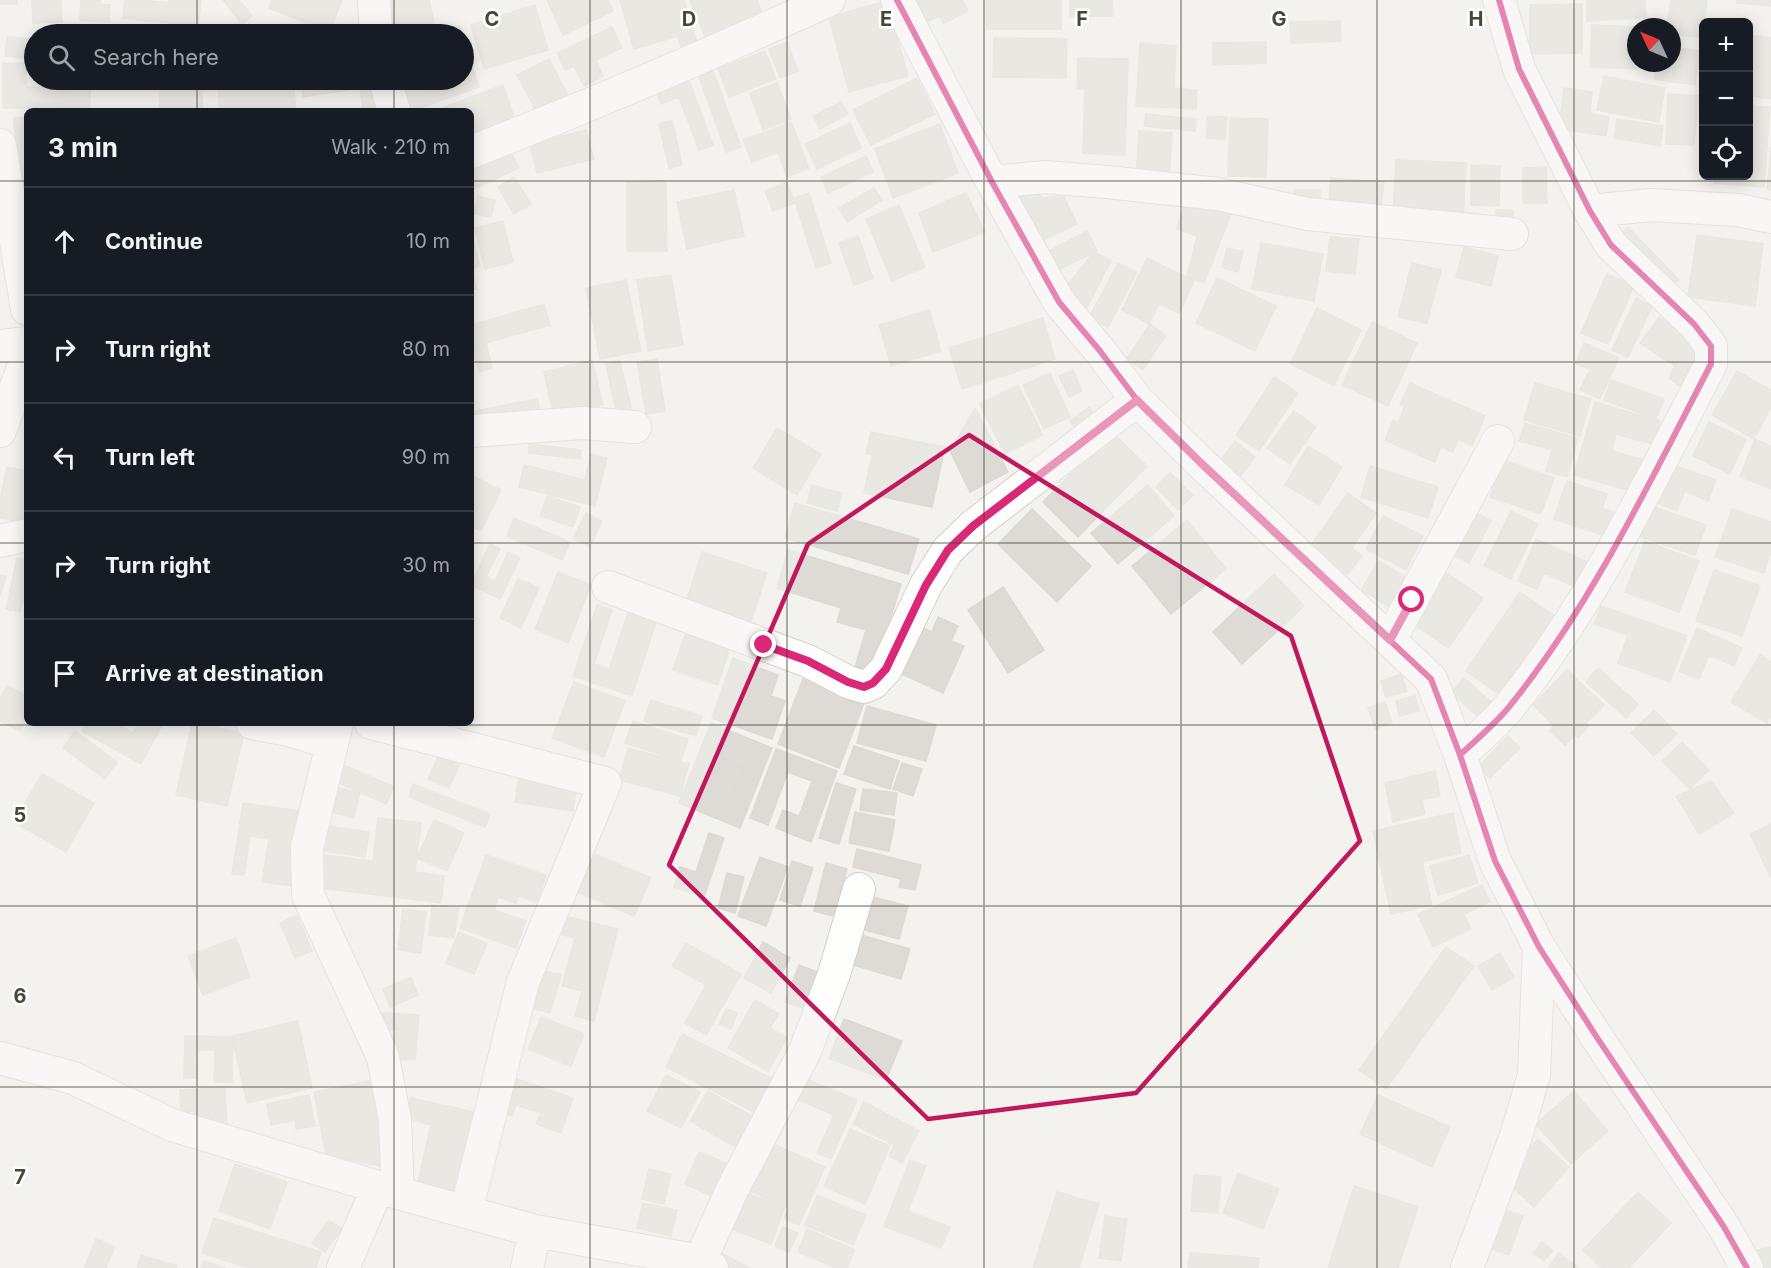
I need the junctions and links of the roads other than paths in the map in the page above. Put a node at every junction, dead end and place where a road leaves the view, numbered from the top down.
1 (374, 0) edge
2 (829, 0) edge
3 (897, 0) edge
4 (1498, 0) edge
5 (375, 24) edge
6 (388, 90) edge
7 (393, 108) edge
8 (0, 145) edge
9 (474, 151) edge
10 (992, 182) junction
11 (1590, 211) junction
12 (5, 216) edge
13 (1771, 217) edge
14 (1512, 234) dead end
15 (24, 296) edge
16 (24, 343) edge
17 (0, 346) edge
18 (24, 365) edge
19 (1137, 400) junction
20 (635, 427) dead end
21 (0, 431) edge
22 (474, 431) edge
23 (1498, 441) dead end
24 (24, 536) edge
25 (0, 541) edge
26 (608, 587) dead end
27 (1390, 640) junction
28 (268, 726) edge
29 (383, 726) edge
30 (334, 733) edge
31 (1460, 755) junction
32 (859, 890) dead end
33 (1539, 947) junction
34 (0, 1058) edge
35 (388, 1190) junction
36 (466, 1212) junction
37 (535, 1232) junction
38 (668, 1262) edge
39 (706, 1264) edge
40 (343, 1268) edge
41 (527, 1268) edge
42 (1467, 1268) edge
43 (1747, 1268) edge

1 - 5 street
2 - 9 street
3 - 10 street
4 - 11 street
6 - 7 street
8 - 12 street
10 - 14 street
10 - 19 street
11 - 13 street
11 - 31 street
12 - 15 street
16 - 17 street
18 - 21 street
19 - 26 street
19 - 27 street
20 - 22 street
23 - 27 street
24 - 25 street
27 - 31 street
28 - 30 street
29 - 36 street
30 - 35 street
31 - 33 street
32 - 39 street
33 - 42 street
33 - 43 street
34 - 35 street
35 - 36 street
35 - 40 street
36 - 37 street
37 - 38 street
37 - 41 street
38 - 39 street

